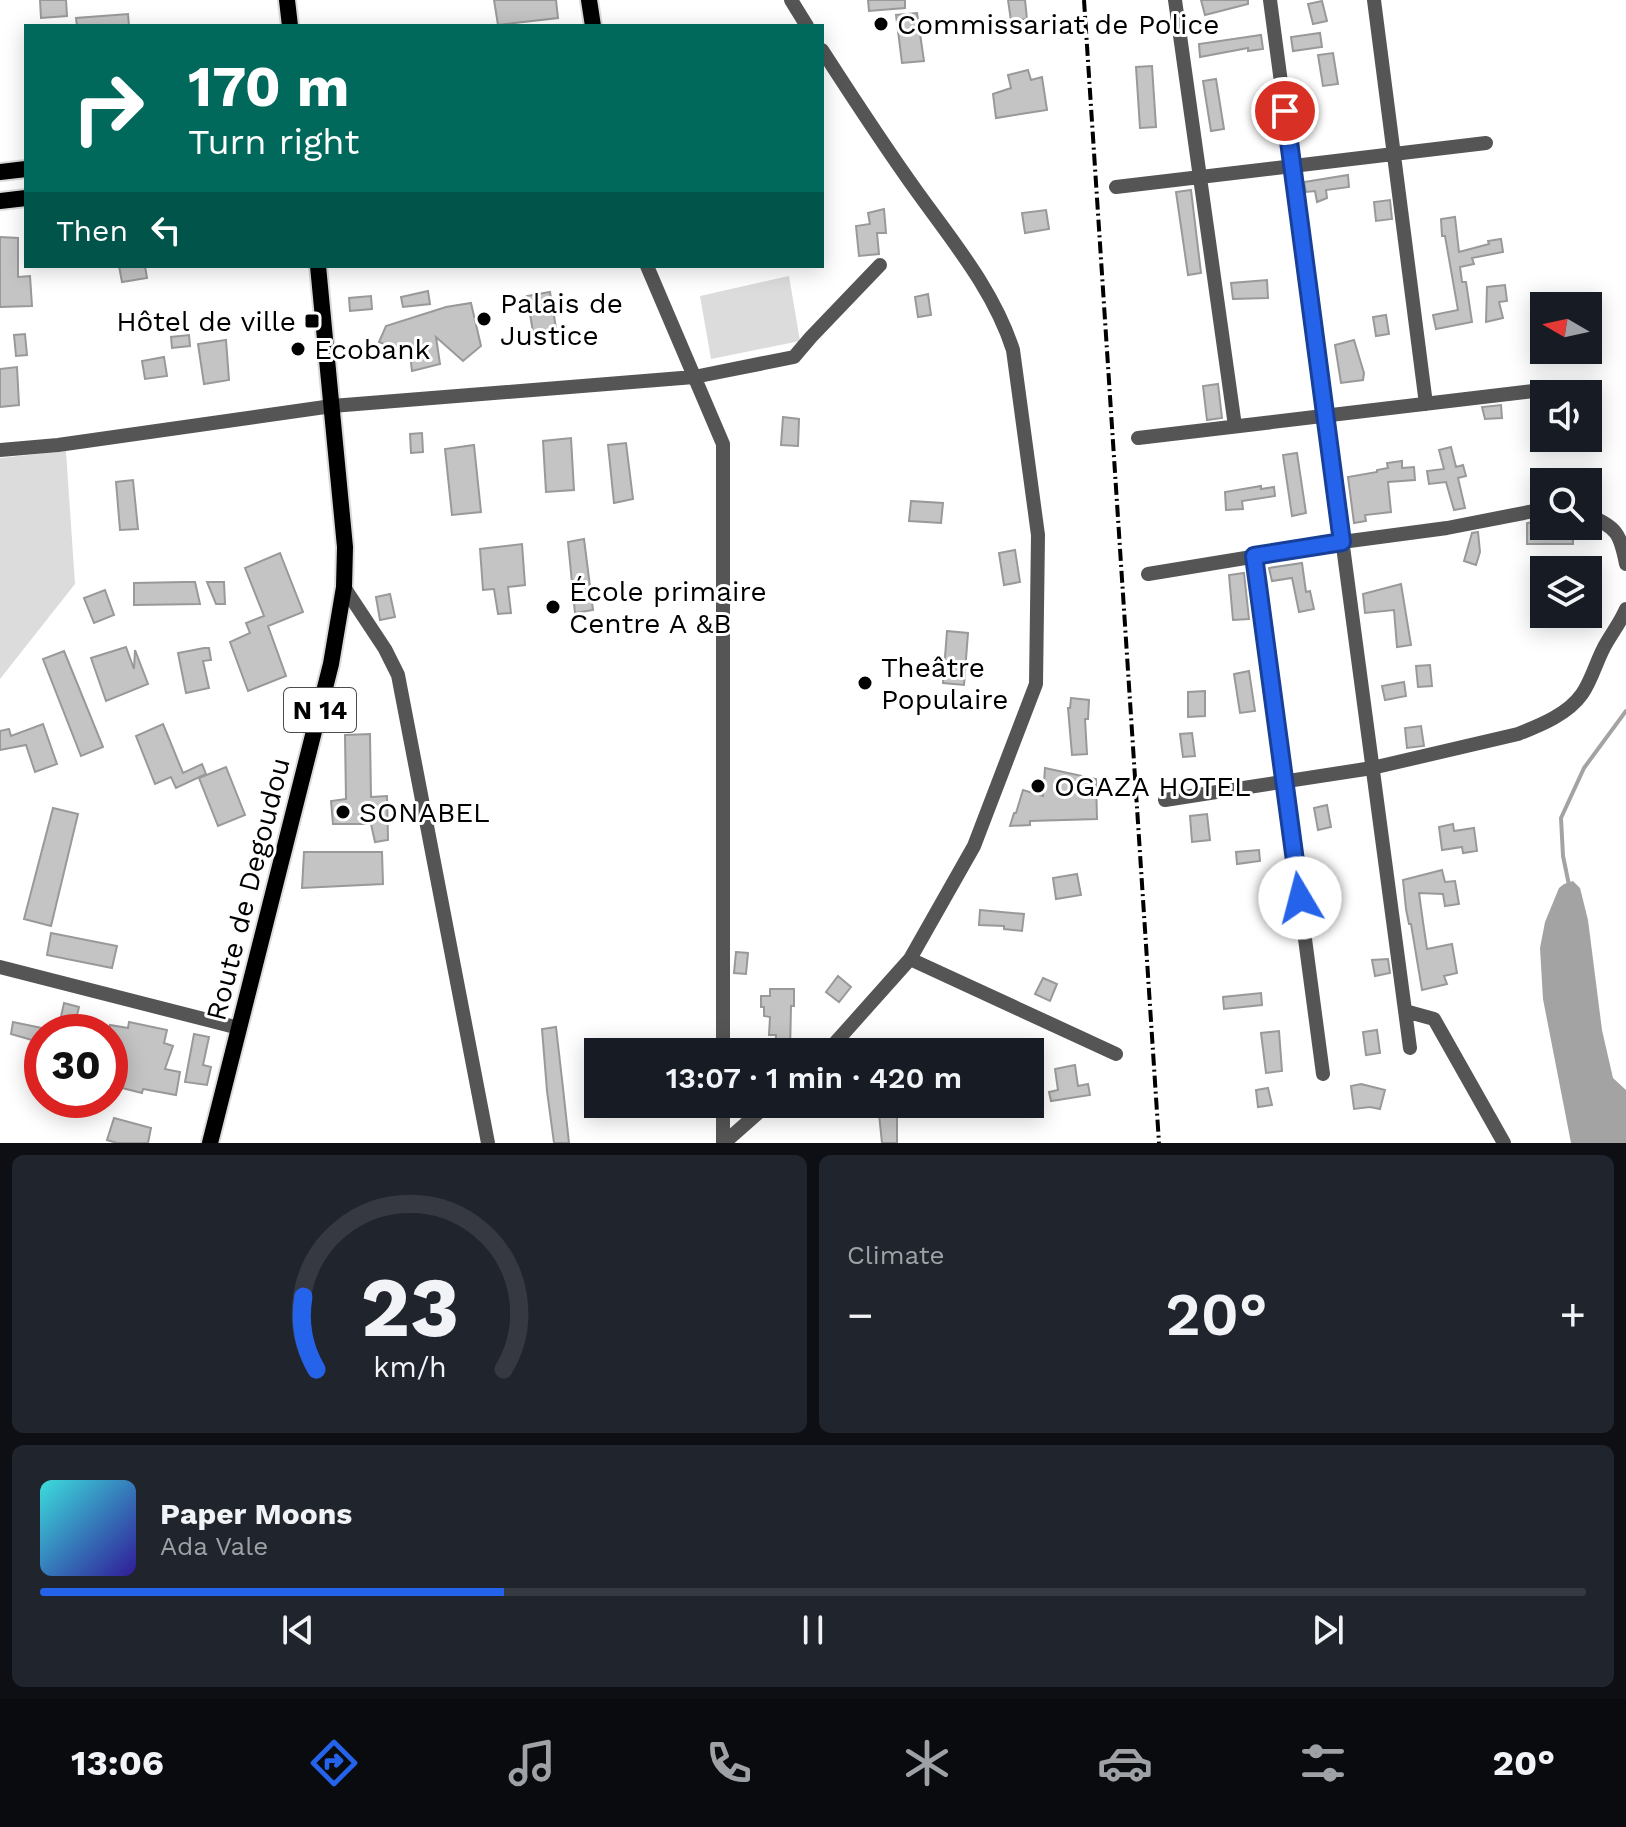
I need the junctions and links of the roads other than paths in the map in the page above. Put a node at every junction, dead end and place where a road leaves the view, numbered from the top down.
1 (287, 0) edge
2 (589, 0) edge
3 (791, 0) edge
4 (1175, 0) edge
5 (1270, 0) edge
6 (1374, 0) edge
7 (290, 24) edge
8 (593, 24) edge
9 (806, 24) edge
10 (824, 53) edge
11 (1486, 143) dead end
12 (1393, 154) junction
13 (1292, 166) junction
14 (24, 169) edge
15 (0, 172) edge
16 (1200, 177) junction
17 (1116, 187) dead end
18 (24, 198) edge
19 (0, 201) edge
20 (880, 265) dead end
21 (318, 268) edge
22 (648, 268) edge
23 (694, 377) junction
24 (1530, 391) edge
25 (1426, 404) junction
26 (332, 406) junction
27 (1325, 416) junction
28 (1235, 426) junction
29 (1138, 438) dead end
30 (0, 450) edge
31 (1530, 512) edge
32 (1602, 522) edge
33 (1342, 542) junction
34 (1254, 556) junction
35 (1626, 564) edge
36 (1148, 574) dead end
37 (344, 587) junction
38 (1626, 609) edge
39 (1372, 768) junction
40 (1284, 781) junction
41 (1165, 800) dead end
42 (910, 959) junction
43 (0, 967) edge
44 (1405, 1011) junction
45 (239, 1028) junction
46 (723, 1038) edge
47 (839, 1038) edge
48 (1410, 1048) dead end
49 (1116, 1054) dead end
50 (1323, 1074) dead end
51 (723, 1118) edge
52 (752, 1118) edge
53 (210, 1143) edge
54 (488, 1143) edge
55 (723, 1143) edge
56 (1504, 1143) edge

1 - 7 main road
2 - 8 main road
3 - 9 street
4 - 16 street
5 - 13 street
6 - 12 street
10 - 42 street
11 - 12 street
12 - 13 street
12 - 25 street
13 - 16 street
13 - 27 street
14 - 15 main road
16 - 17 street
16 - 28 street
18 - 19 main road
20 - 23 street
21 - 26 main road, Route de Degoudou / N 14
22 - 23 street
23 - 26 street
23 - 46 street
24 - 25 street
25 - 27 street
26 - 30 street
26 - 37 main road, Route de Degoudou / N 14
27 - 28 street
27 - 33 street
28 - 29 street
31 - 33 street
32 - 35 street
33 - 34 street
33 - 39 street
34 - 36 street
34 - 40 street
37 - 45 main road, Route de Degoudou / N 14
37 - 54 street
38 - 39 street
39 - 40 street
39 - 44 street
40 - 41 street
40 - 50 street
42 - 47 street
42 - 49 street
43 - 45 street
44 - 48 street
44 - 56 street
45 - 53 main road, Route de Degoudou / N 14
51 - 55 street
52 - 55 street

